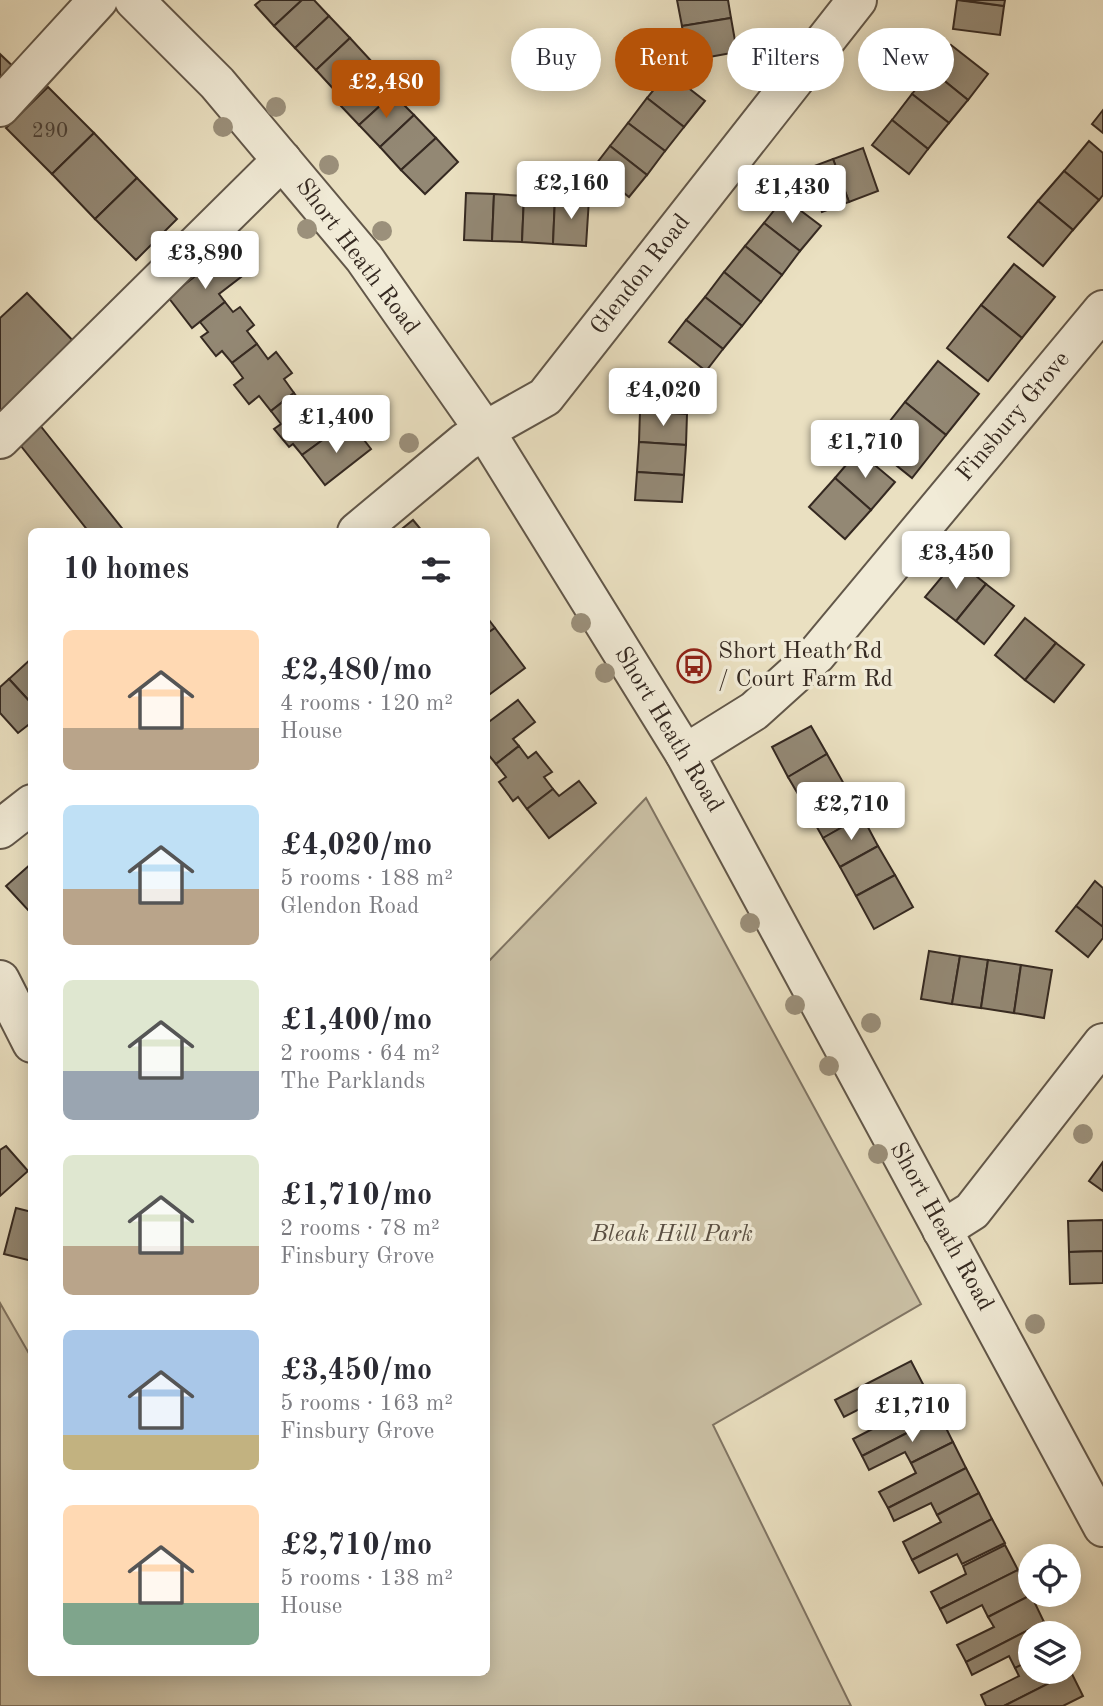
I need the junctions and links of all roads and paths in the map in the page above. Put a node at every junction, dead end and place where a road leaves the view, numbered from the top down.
1 (98, 0) edge
2 (134, 0) edge
3 (841, 6) edge
4 (0, 107) edge
5 (282, 160) junction
6 (1103, 310) edge
7 (485, 430) junction
8 (0, 439) edge
9 (362, 528) edge
10 (685, 754) junction
11 (28, 807) edge
12 (0, 829) edge
13 (0, 980) edge
14 (28, 1035) edge
15 (1103, 1043) edge
16 (942, 1230) junction
17 (1103, 1527) edge

1 - 4 street
2 - 5 street, Short Heath Road
3 - 7 street, Glendon Road
5 - 7 street, Short Heath Road
5 - 8 street
6 - 10 street, Finsbury Grove
7 - 9 street, Glendon Road
7 - 10 street, Short Heath Road
10 - 16 street, Short Heath Road
11 - 12 street
13 - 14 street
15 - 16 street
16 - 17 street, Short Heath Road

